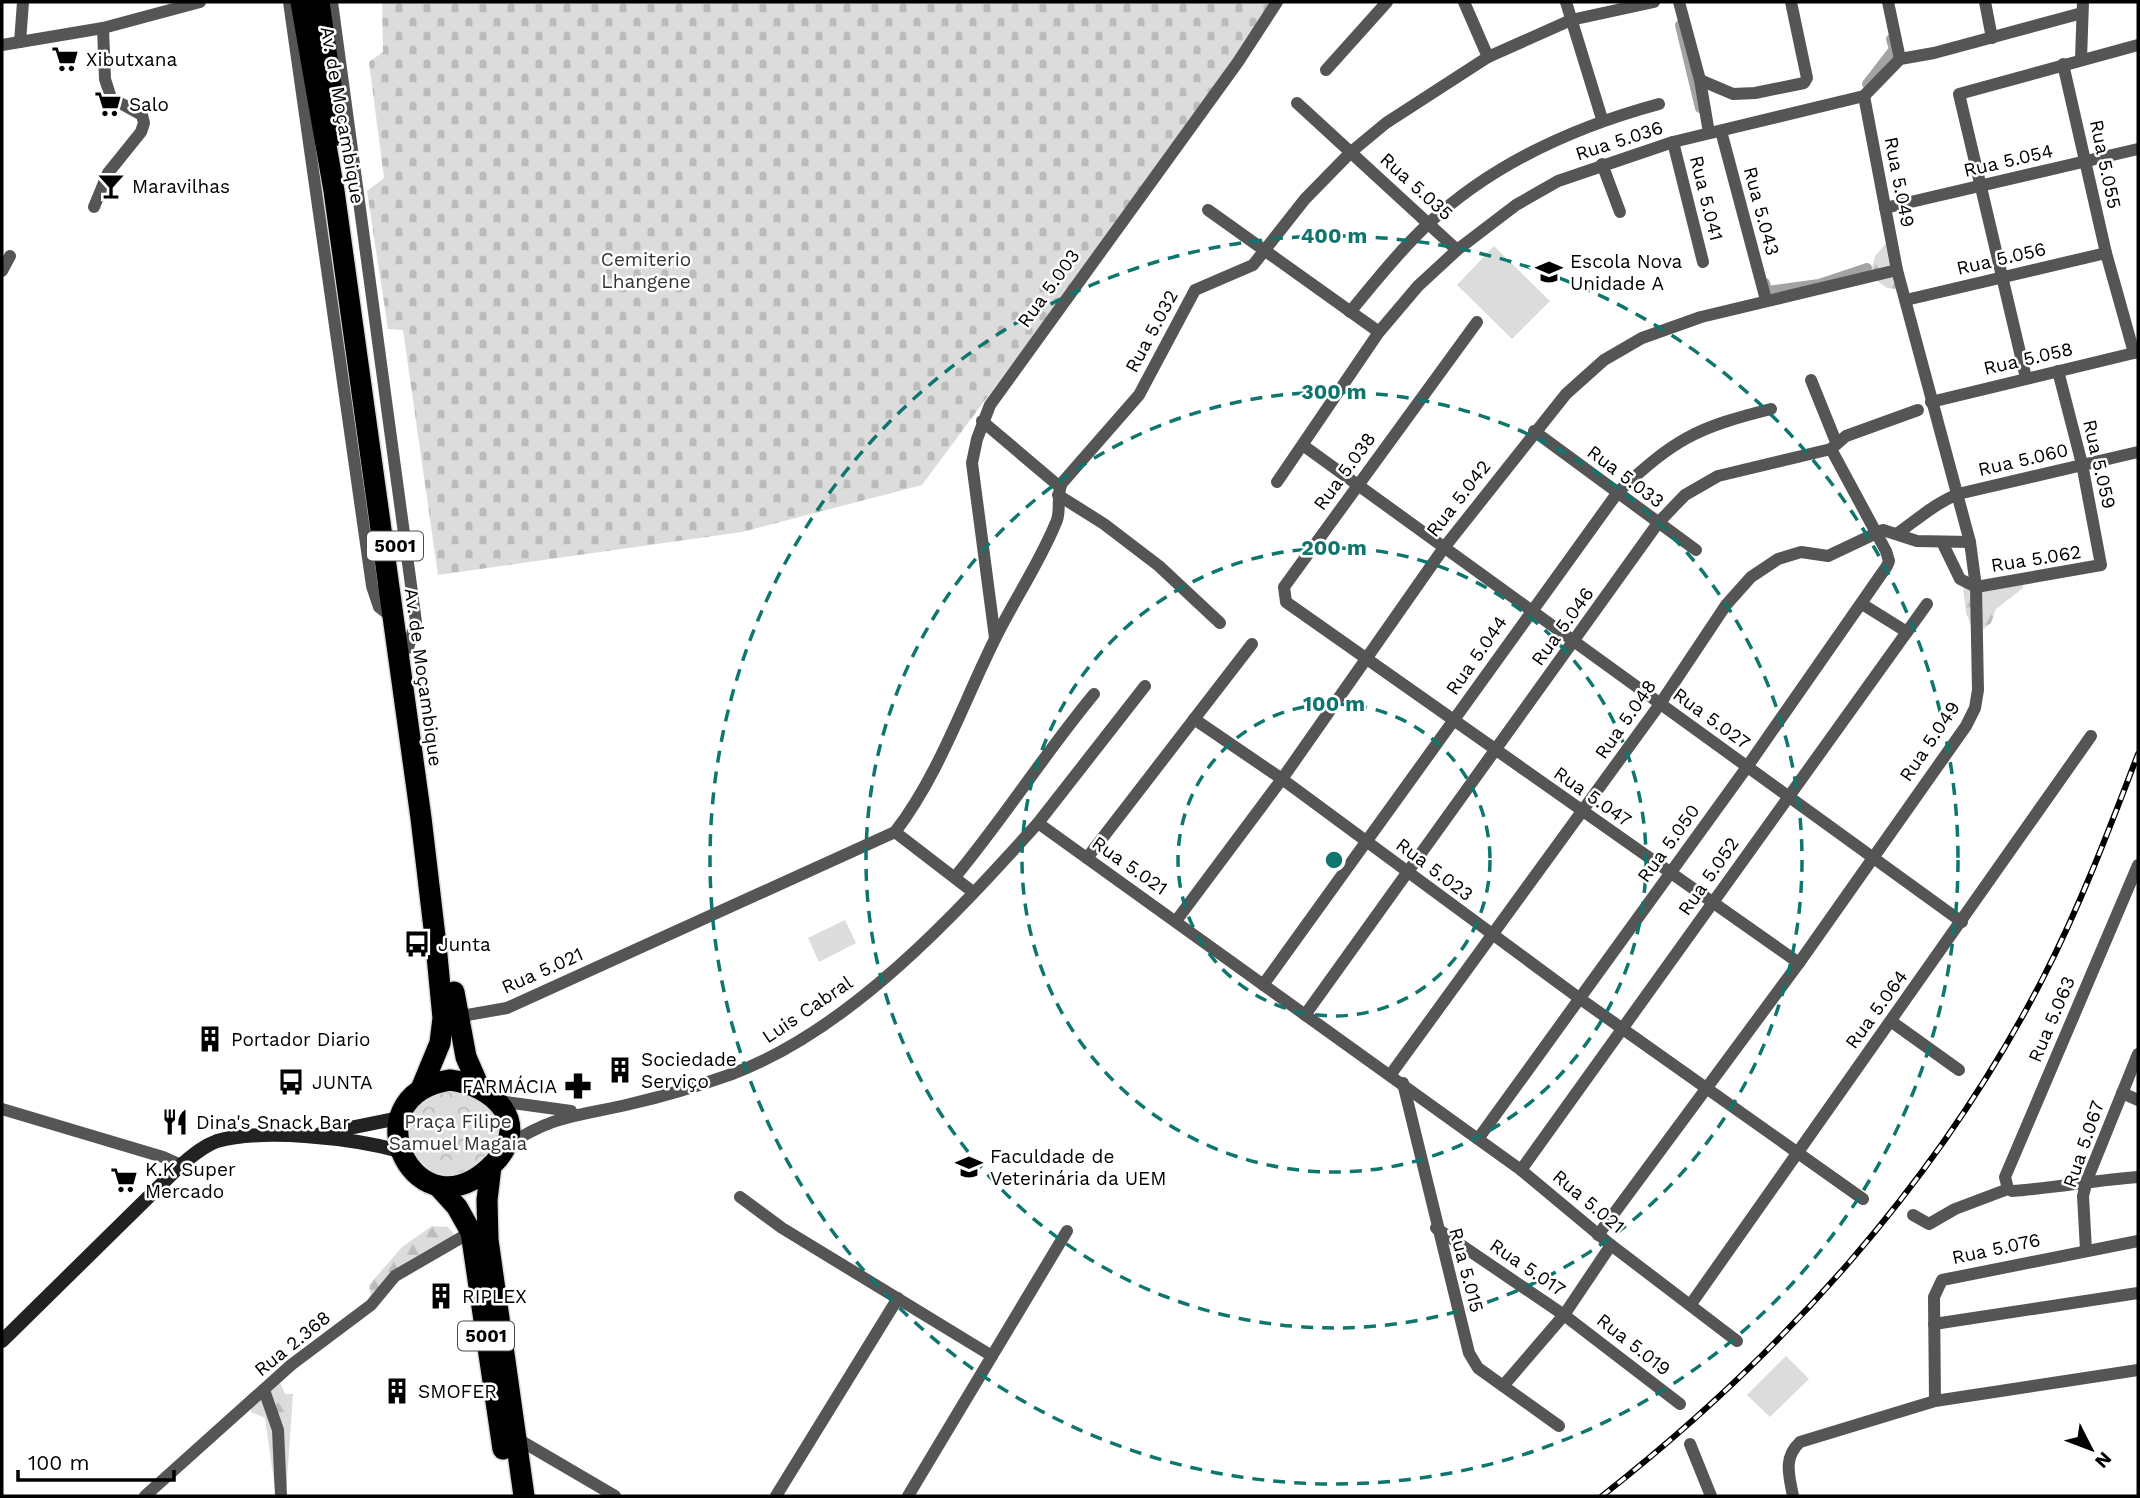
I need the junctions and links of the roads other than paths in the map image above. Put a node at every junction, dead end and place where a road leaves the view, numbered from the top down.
1 (23, 2) edge
2 (200, 2) edge
3 (289, 2) edge
4 (301, 2) edge
5 (319, 2) edge
6 (332, 2) edge
7 (1278, 2) edge
8 (1387, 2) edge
9 (1464, 2) edge
10 (1566, 2) edge
11 (1654, 2) edge
12 (1679, 2) edge
13 (1791, 2) edge
14 (1888, 2) edge
15 (1985, 2) edge
16 (2082, 7) edge
17 (153, 8) edge
18 (1571, 20) junction
19 (103, 28) junction
20 (1992, 38) junction
21 (20, 42) junction
22 (2138, 44) edge
23 (2, 45) edge
24 (1488, 57) junction
25 (1900, 59) junction
26 (2081, 59) junction
27 (2063, 64) junction
28 (1326, 70) dead end
29 (1700, 80) junction
30 (1864, 96) junction
31 (1297, 103) dead end
32 (1659, 104) dead end
33 (1602, 119) junction
34 (1715, 132) junction
35 (1673, 142) junction
36 (2138, 149) edge
37 (1351, 152) junction
38 (2085, 162) junction
39 (1602, 164) junction
40 (1980, 187) junction
41 (94, 207) dead end
42 (1885, 208) junction
43 (1208, 210) dead end
44 (1620, 212) dead end
45 (1429, 223) junction
46 (1457, 250) junction
47 (1264, 251) junction
48 (2106, 253) junction
49 (10, 256) dead end
50 (1703, 262) dead end
51 (1897, 270) junction
52 (2, 271) edge
53 (2002, 277) junction
54 (1766, 300) junction
55 (1906, 300) junction
56 (1350, 312) junction
57 (1477, 322) dead end
58 (1379, 332) junction
59 (2136, 353) edge
60 (2058, 371) junction
61 (2026, 378) junction
62 (1811, 380) dead end
63 (1931, 402) junction
64 (1771, 409) dead end
65 (1918, 410) dead end
66 (982, 421) junction
67 (1534, 431) junction
68 (1304, 446) junction
69 (1834, 446) junction
70 (2138, 452) edge
71 (2082, 464) junction
72 (1277, 482) dead end
73 (1356, 486) junction
74 (1059, 491) junction
75 (1618, 492) junction
76 (1958, 494) junction
77 (1658, 523) junction
78 (1875, 532) junction
79 (1898, 533) junction
80 (1942, 542) junction
81 (1970, 542) junction
82 (1443, 549) junction
83 (1696, 551) dead end
84 (2101, 565) joint
85 (1976, 587) junction
86 (1862, 604) junction
87 (1927, 604) dead end
88 (1530, 611) junction
89 (392, 617) junction
90 (1220, 623) dead end
91 (1907, 632) junction
92 (995, 639) junction
93 (1575, 642) junction
94 (1252, 644) dead end
95 (408, 648) junction
96 (1365, 658) junction
97 (1145, 686) dead end
98 (1094, 694) dead end
99 (1660, 704) junction
100 (1194, 719) junction
101 (1454, 720) junction
102 (2091, 736) dead end
103 (1495, 750) junction
104 (1747, 767) junction
105 (1282, 779) junction
106 (1788, 796) junction
107 (1582, 811) junction
108 (1038, 823) junction
109 (895, 832) junction
110 (1367, 842) junction
111 (1873, 855) junction
112 (1087, 858) junction
113 (2138, 865) edge
114 (1406, 873) junction
115 (1670, 874) junction
116 (955, 877) junction
117 (973, 892) junction
118 (1712, 904) junction
119 (1176, 921) junction
120 (1962, 922) junction
121 (1493, 937) junction
122 (1799, 964) junction
123 (1263, 985) junction
124 (1579, 998) junction
125 (1304, 1015) junction
126 (456, 1017) junction
127 (1892, 1022) junction
128 (1626, 1028) junction
129 (2138, 1054) edge
130 (1959, 1070) dead end
131 (1391, 1074) junction
132 (1403, 1083) junction
133 (479, 1087) junction
134 (1709, 1087) junction
135 (421, 1088) junction
136 (2122, 1093) junction
137 (2138, 1100) edge
138 (498, 1101) junction
139 (2, 1110) edge
140 (589, 1111) junction
141 (399, 1118) junction
142 (305, 1136) junction
143 (1478, 1139) junction
144 (506, 1147) junction
145 (400, 1151) junction
146 (1797, 1151) junction
147 (181, 1165) junction
148 (491, 1166) junction
149 (1521, 1170) junction
150 (2138, 1177) edge
151 (2087, 1180) junction
152 (438, 1186) junction
153 (2008, 1189) junction
154 (740, 1197) dead end
155 (1863, 1199) dead end
156 (1913, 1215) dead end
157 (1436, 1228) junction
158 (1068, 1231) dead end
159 (471, 1232) junction
160 (1598, 1235) junction
161 (2138, 1241) edge
162 (1611, 1245) junction
163 (2086, 1250) junction
164 (2138, 1293) edge
165 (898, 1298) junction
166 (1691, 1304) junction
167 (1564, 1315) junction
168 (1934, 1324) junction
169 (2, 1341) edge
170 (1737, 1341) dead end
171 (992, 1356) junction
172 (2138, 1370) edge
173 (1503, 1386) junction
174 (264, 1390) junction
175 (1935, 1401) junction
176 (1680, 1404) dead end
177 (1559, 1426) dead end
178 (516, 1438) junction
179 (1690, 1444) dead end
180 (145, 1496) edge
181 (282, 1496) edge
182 (509, 1496) edge
183 (524, 1496) edge
184 (615, 1496) edge
185 (776, 1496) edge
186 (908, 1496) edge
187 (1710, 1496) edge
188 (1793, 1496) edge

1 - 21 street
2 - 17 street
3 - 89 street
4 - 89 highway, Av. de Moçambique / 5001
5 - 95 highway, Av. de Moçambique / 5001
6 - 95 street
7 - 66 street, Rua 5.003
8 - 28 street
9 - 24 street
10 - 18 street
11 - 18 street, Rua 5.032
12 - 29 street, Rua 5.043
13 - 29 street
14 - 25 street
15 - 20 street
16 - 20 street
16 - 26 street
17 - 19 street
18 - 24 street, Rua 5.032
18 - 33 street
19 - 21 street
19 - 41 street
20 - 25 street
21 - 23 street
22 - 26 street
24 - 37 street, Rua 5.032
25 - 30 street
26 - 27 street
27 - 38 street, Rua 5.055
27 - 40 street
29 - 34 street, Rua 5.043
30 - 34 street, Rua 5.036
30 - 42 street, Rua 5.049
31 - 37 street, Rua 5.035
32 - 33 street
33 - 45 street
34 - 35 street, Rua 5.036
34 - 54 street, Rua 5.043
35 - 39 street, Rua 5.036
35 - 50 street, Rua 5.041
36 - 38 street, Rua 5.054
37 - 45 street, Rua 5.035
37 - 47 street, Rua 5.032
38 - 40 street, Rua 5.054
38 - 48 street, Rua 5.055
39 - 44 street
39 - 46 street, Rua 5.036
40 - 42 street, Rua 5.054
40 - 53 street
42 - 51 street, Rua 5.049
43 - 47 street
45 - 46 street, Rua 5.035
45 - 56 street
46 - 58 street, Rua 5.036
47 - 56 street
47 - 74 street, Rua 5.032
48 - 53 street, Rua 5.056
48 - 59 street, Rua 5.055
49 - 52 street
51 - 54 street, Rua 5.042
51 - 55 street, Rua 5.049
53 - 55 street, Rua 5.056
53 - 61 street
54 - 67 street, Rua 5.042
55 - 63 street, Rua 5.049
56 - 58 street
57 - 73 street, Rua 5.038
58 - 68 street, Rua 5.036
59 - 60 street, Rua 5.058
60 - 61 street, Rua 5.058
60 - 71 street, Rua 5.059
61 - 63 street, Rua 5.058
62 - 69 street
63 - 76 street, Rua 5.049
64 - 75 street, Rua 5.044
65 - 69 street, Rua 5.046
66 - 74 street
66 - 92 street, Rua 5.003
67 - 75 street, Rua 5.033
67 - 82 street, Rua 5.042
68 - 72 street, Rua 5.036
68 - 73 street, Rua 5.027
69 - 77 street, Rua 5.046
69 - 78 street
70 - 71 street, Rua 5.060
71 - 76 street, Rua 5.060
71 - 84 street, Rua 5.059
73 - 82 street, Rua 5.027
73 - 96 street, Rua 5.038
74 - 90 street
74 - 92 street
75 - 77 street, Rua 5.033
75 - 88 street, Rua 5.044
76 - 79 street
76 - 81 street, Rua 5.049
77 - 83 street, Rua 5.033
77 - 93 street, Rua 5.046
78 - 79 street, Rua 5.048
78 - 86 street, Rua 5.050
78 - 99 street, Rua 5.048
79 - 80 street, Rua 5.048
80 - 81 street, Rua 5.048
80 - 85 street
81 - 85 street, Rua 5.049
82 - 88 street, Rua 5.027
82 - 96 street, Rua 5.042
84 - 85 street, Rua 5.062
85 - 111 street, Rua 5.049
86 - 91 street
86 - 104 street, Rua 5.050
87 - 91 street, Rua 5.052
88 - 93 street, Rua 5.027
88 - 101 street, Rua 5.044
89 - 135 highway, Av. de Moçambique / 5001
91 - 106 street, Rua 5.052
92 - 109 street
93 - 99 street, Rua 5.027
93 - 103 street, Rua 5.046
94 - 100 street
95 - 126 highway, Av. de Moçambique / 5001
96 - 101 street, Rua 5.047
96 - 105 street, Rua 5.042
97 - 108 street
98 - 116 street
99 - 104 street, Rua 5.027
99 - 107 street, Rua 5.048
100 - 105 street, Rua 5.023
100 - 112 street
101 - 103 street, Rua 5.047
101 - 110 street, Rua 5.044
102 - 120 street, Rua 5.064
103 - 107 street, Rua 5.047
103 - 114 street, Rua 5.046
104 - 106 street, Rua 5.027
104 - 115 street, Rua 5.050
105 - 110 street, Rua 5.023
105 - 119 street, Rua 5.042
106 - 111 street, Rua 5.027
106 - 118 street, Rua 5.052
107 - 115 street, Rua 5.047
107 - 121 street, Rua 5.048
108 - 112 street, Rua 5.021
108 - 117 street
109 - 116 street
109 - 126 street, Rua 5.021
110 - 114 street, Rua 5.023
110 - 123 street, Rua 5.044
111 - 120 street, Rua 5.027
111 - 122 street, Rua 5.049
112 - 119 street, Rua 5.021
113 - 153 street, Rua 5.063
114 - 121 street, Rua 5.023
114 - 125 street, Rua 5.046
115 - 118 street, Rua 5.047
115 - 124 street, Rua 5.050
116 - 117 street
117 - 140 street, Luis Cabral
118 - 122 street, Rua 5.047
118 - 128 street, Rua 5.052
119 - 123 street, Rua 5.021
120 - 127 street, Rua 5.064
121 - 124 street, Rua 5.023
121 - 131 street, Rua 5.048
122 - 134 street, Rua 5.049
123 - 125 street, Rua 5.021
124 - 128 street, Rua 5.023
124 - 143 street, Rua 5.050
125 - 131 street, Rua 5.021
126 - 133 highway, Av. de Moçambique / 5001
127 - 130 street
127 - 146 street, Rua 5.064
128 - 134 street, Rua 5.023
128 - 149 street, Rua 5.052
129 - 136 street, Rua 5.067
131 - 132 street, Rua 5.021
132 - 143 street, Rua 5.021
132 - 157 street, Rua 5.015
133 - 135 highway
133 - 138 highway
134 - 146 street, Rua 5.023
134 - 160 street, Rua 5.049
135 - 141 highway
136 - 137 street
136 - 151 street, Rua 5.067
138 - 140 street, Luis Cabral
138 - 144 highway
139 - 147 street
140 - 144 street, Luis Cabral
141 - 142 street
141 - 145 highway
142 - 145 street
142 - 147 street
143 - 149 street, Rua 5.021
144 - 148 highway
145 - 152 highway, 5001
146 - 155 street, Rua 5.023
146 - 166 street, Rua 5.064
147 - 169 street
148 - 152 highway
148 - 178 highway, 5001
149 - 160 street, Rua 5.021
150 - 151 street
151 - 153 street
151 - 163 street, Rua 5.067
152 - 159 highway, 5001
153 - 156 street
154 - 165 street
157 - 167 street, Rua 5.017
157 - 173 street, Rua 5.015
158 - 171 street
159 - 174 street, Rua 2.368
159 - 182 highway, 5001
160 - 162 street, Rua 5.021
161 - 163 street, Rua 5.076
162 - 166 street, Rua 5.021
162 - 167 street
163 - 168 street, Rua 5.076
164 - 168 street
165 - 171 street
165 - 185 street
166 - 170 street, Rua 5.021
167 - 173 street
167 - 176 street, Rua 5.019
168 - 175 street, Rua 5.076
171 - 186 street
172 - 175 street
173 - 177 street, Rua 5.015
174 - 180 street, Rua 2.368
174 - 181 street
175 - 188 street
178 - 183 highway
178 - 184 street
179 - 187 street

